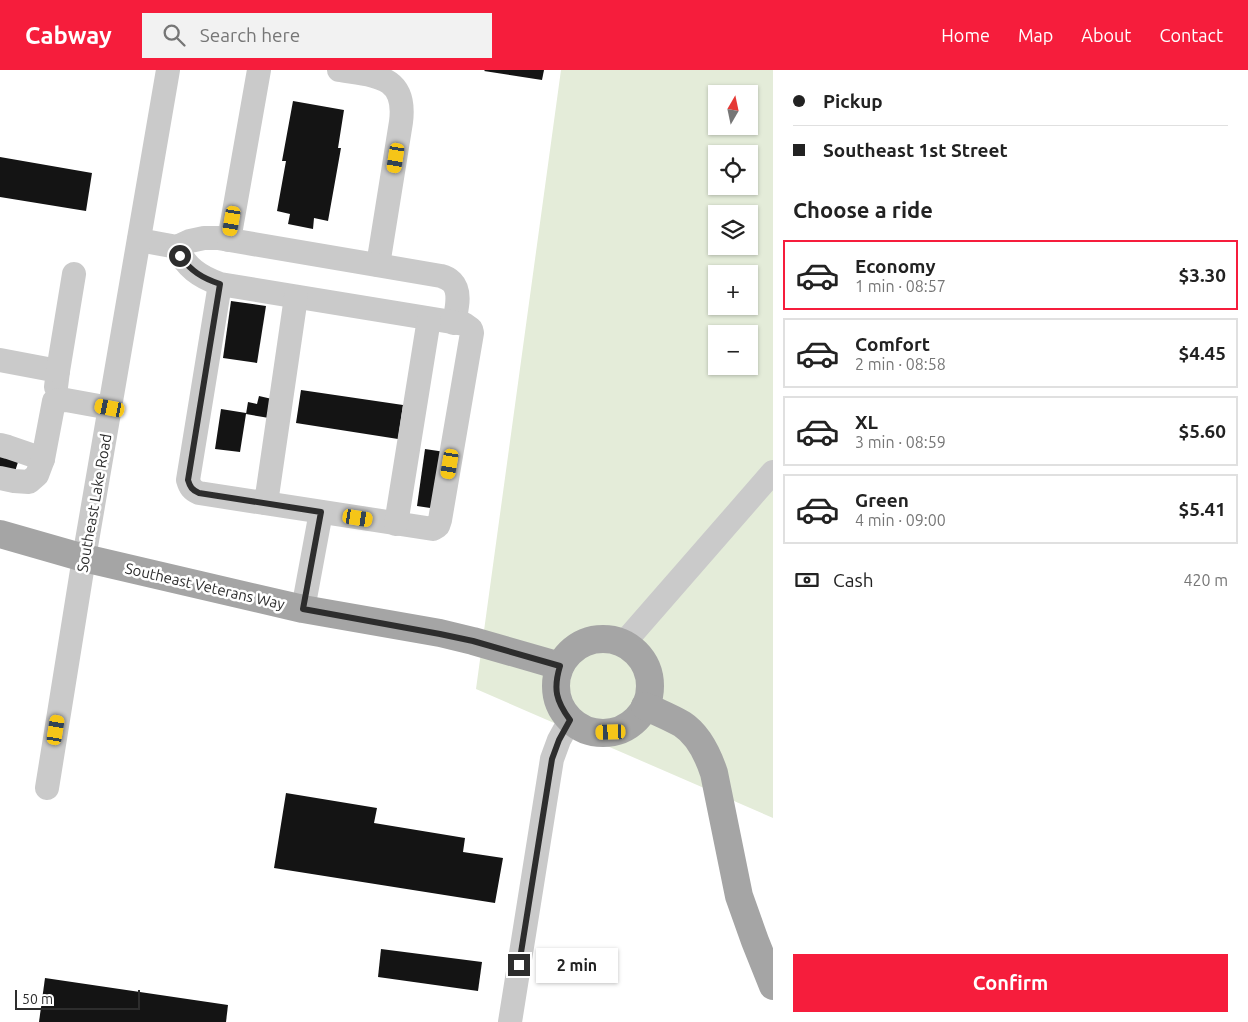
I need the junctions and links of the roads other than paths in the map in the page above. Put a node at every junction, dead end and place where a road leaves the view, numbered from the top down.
1 (168, 70) edge
2 (259, 70) edge
3 (339, 70) edge
4 (139, 240) junction
5 (229, 240) junction
6 (177, 247) junction
7 (378, 265) junction
8 (74, 274) dead end
9 (220, 284) junction
10 (296, 297) junction
11 (429, 319) junction
12 (454, 323) junction
13 (0, 360) edge
14 (58, 371) junction
15 (54, 401) junction
16 (110, 408) junction
17 (0, 445) edge
18 (43, 459) junction
19 (773, 472) edge
20 (0, 478) edge
21 (266, 503) junction
22 (321, 512) junction
23 (396, 524) junction
24 (0, 534) edge
25 (84, 558) junction
26 (303, 609) junction
27 (623, 644) junction
28 (560, 666) junction
29 (645, 706) junction
30 (570, 720) junction
31 (47, 788) dead end
32 (773, 986) edge
33 (510, 1022) edge

1 - 4 street, Southeast Lake Road
2 - 5 street
3 - 7 street
4 - 6 street
4 - 16 street, Southeast Lake Road
5 - 6 street
5 - 7 street
6 - 9 street
7 - 12 street
8 - 14 street
9 - 10 street
9 - 21 street
10 - 11 street
10 - 21 street
11 - 12 street
11 - 23 street
12 - 23 street
13 - 14 street
14 - 15 street
15 - 16 street
15 - 18 street
16 - 25 street, Southeast Lake Road
17 - 18 street
18 - 20 street
19 - 27 street
21 - 22 street
22 - 23 street
22 - 26 street
24 - 25 main road, Southeast Veterans Way
25 - 26 main road, Southeast Veterans Way
25 - 31 street, Southeast Lake Road
26 - 28 main road, Southeast Veterans Way
27 - 28 main road
27 - 29 main road
28 - 30 main road
29 - 30 main road
29 - 32 main road
30 - 33 street

